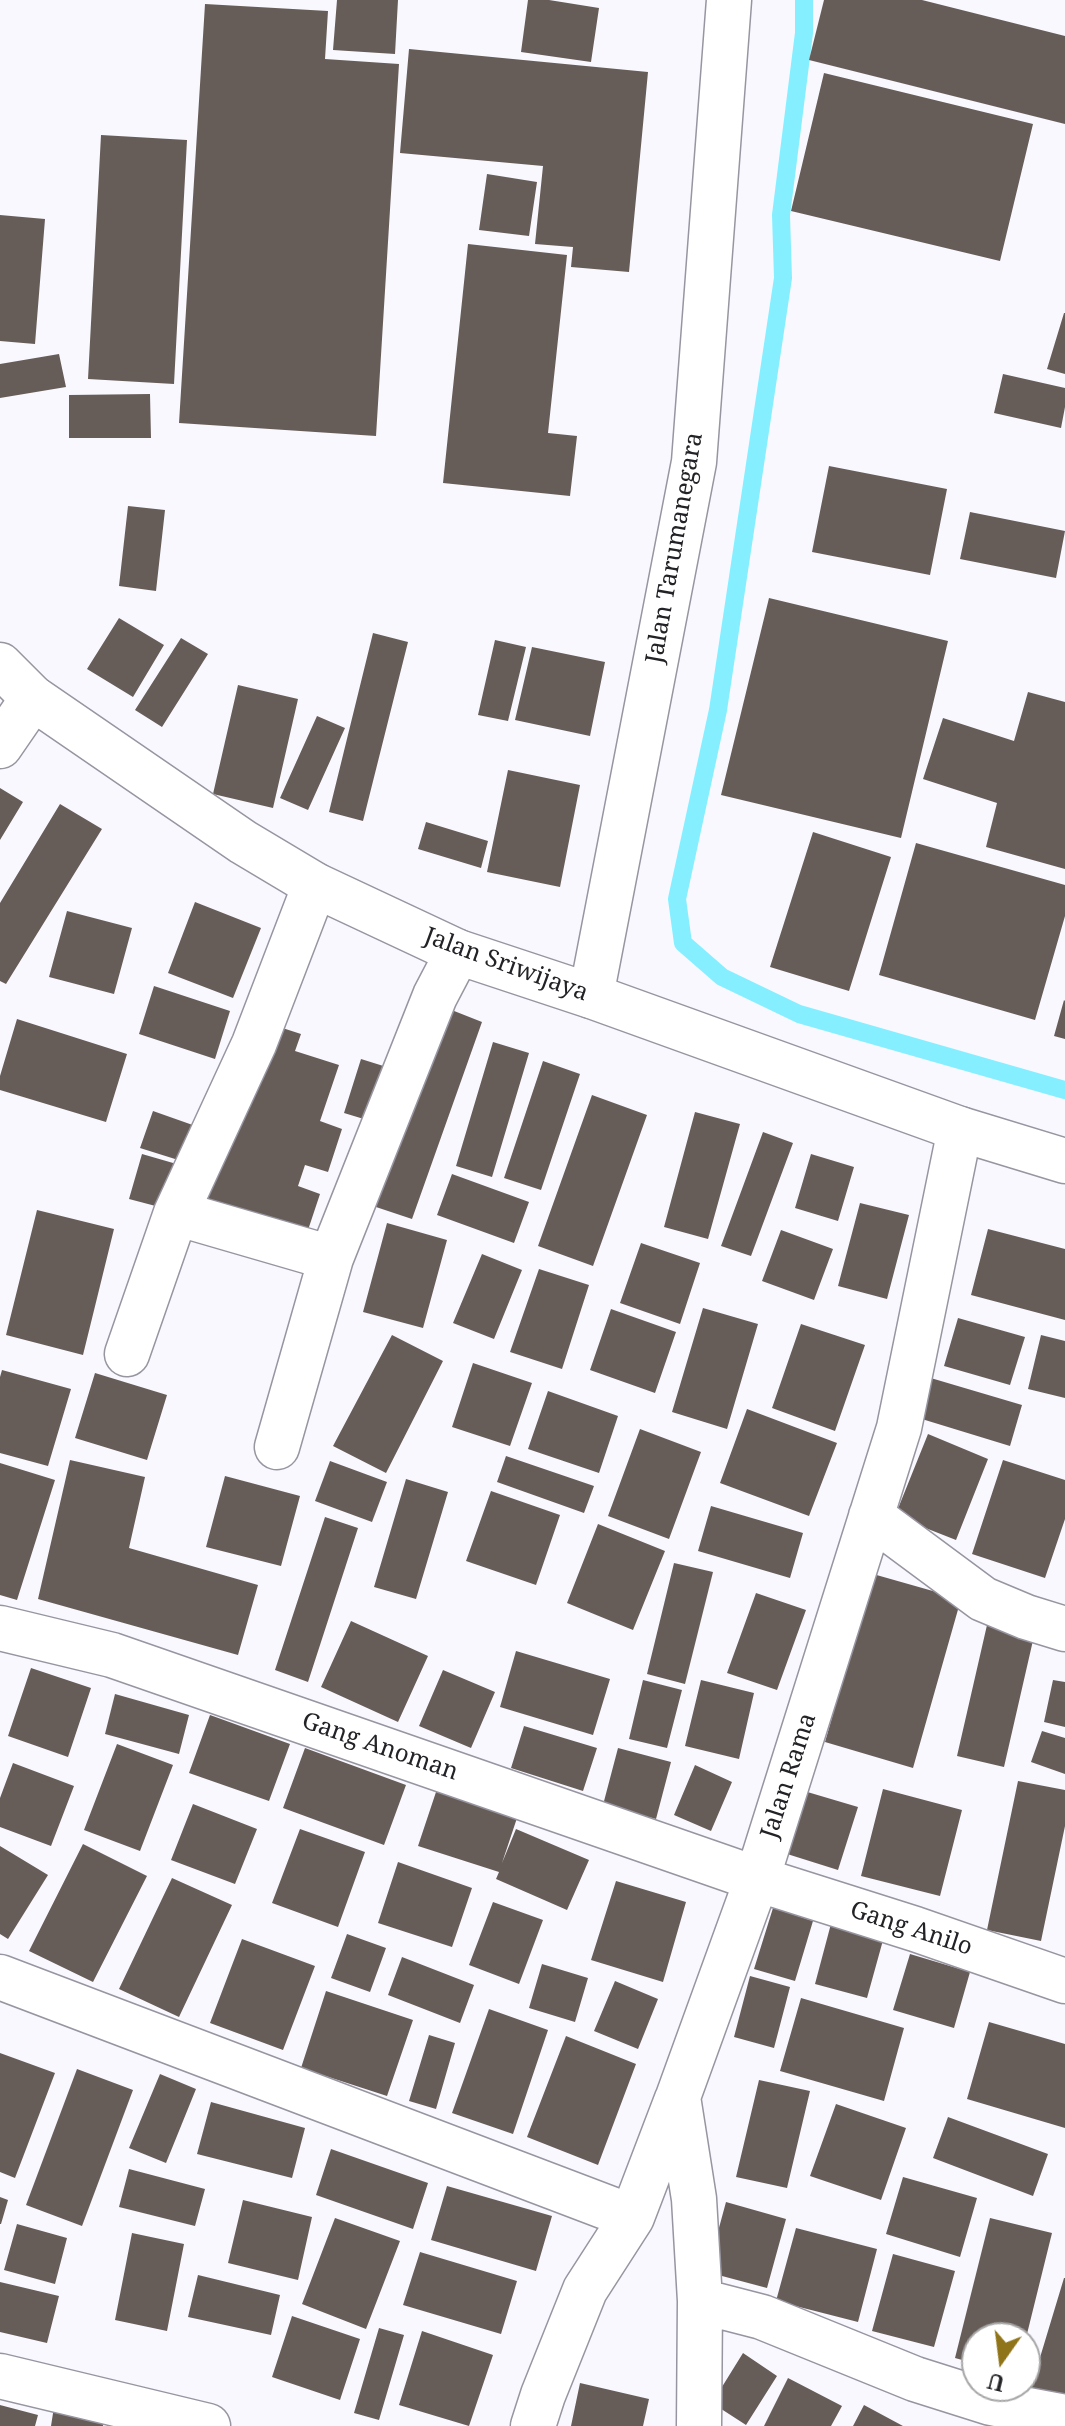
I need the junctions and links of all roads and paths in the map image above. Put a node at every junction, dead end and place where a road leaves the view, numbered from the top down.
1 (729, 0) edge
2 (0, 665) edge
3 (33, 698) junction
4 (0, 746) edge
5 (315, 885) junction
6 (458, 952) junction
7 (591, 996) junction
8 (960, 1129) junction
9 (1065, 1161) edge
10 (176, 1213) junction
11 (331, 1258) junction
12 (127, 1354) dead end
13 (277, 1447) dead end
14 (871, 1516) junction
15 (0, 1628) edge
16 (1065, 1629) edge
17 (757, 1879) junction
18 (0, 1977) edge
19 (1065, 1981) edge
20 (678, 2097) junction
21 (632, 2217) junction
22 (700, 2301) junction
23 (0, 2376) edge
24 (1065, 2417) edge
25 (208, 2426) edge
26 (533, 2426) edge
27 (699, 2426) edge

1 - 7 street, Jalan Tarumanegara
2 - 3 street, Jalan Sriwijaya
3 - 4 street
3 - 5 street, Jalan Sriwijaya
5 - 6 street, Jalan Sriwijaya
5 - 10 street
6 - 7 street, Jalan Sriwijaya
6 - 11 street
7 - 8 street, Jalan Sriwijaya
8 - 9 street, Jalan Sriwijaya
8 - 14 street, Jalan Rama
10 - 11 street
10 - 12 street
11 - 13 street
14 - 16 street
14 - 17 street, Jalan Rama
15 - 17 street, Gang Anoman
17 - 19 street, Gang Anilo
17 - 20 street, Jalan Rama
18 - 21 street
20 - 21 street
20 - 22 street, Jalan Rama
21 - 26 street
22 - 24 street
22 - 27 street, Jalan Rama
23 - 25 street

